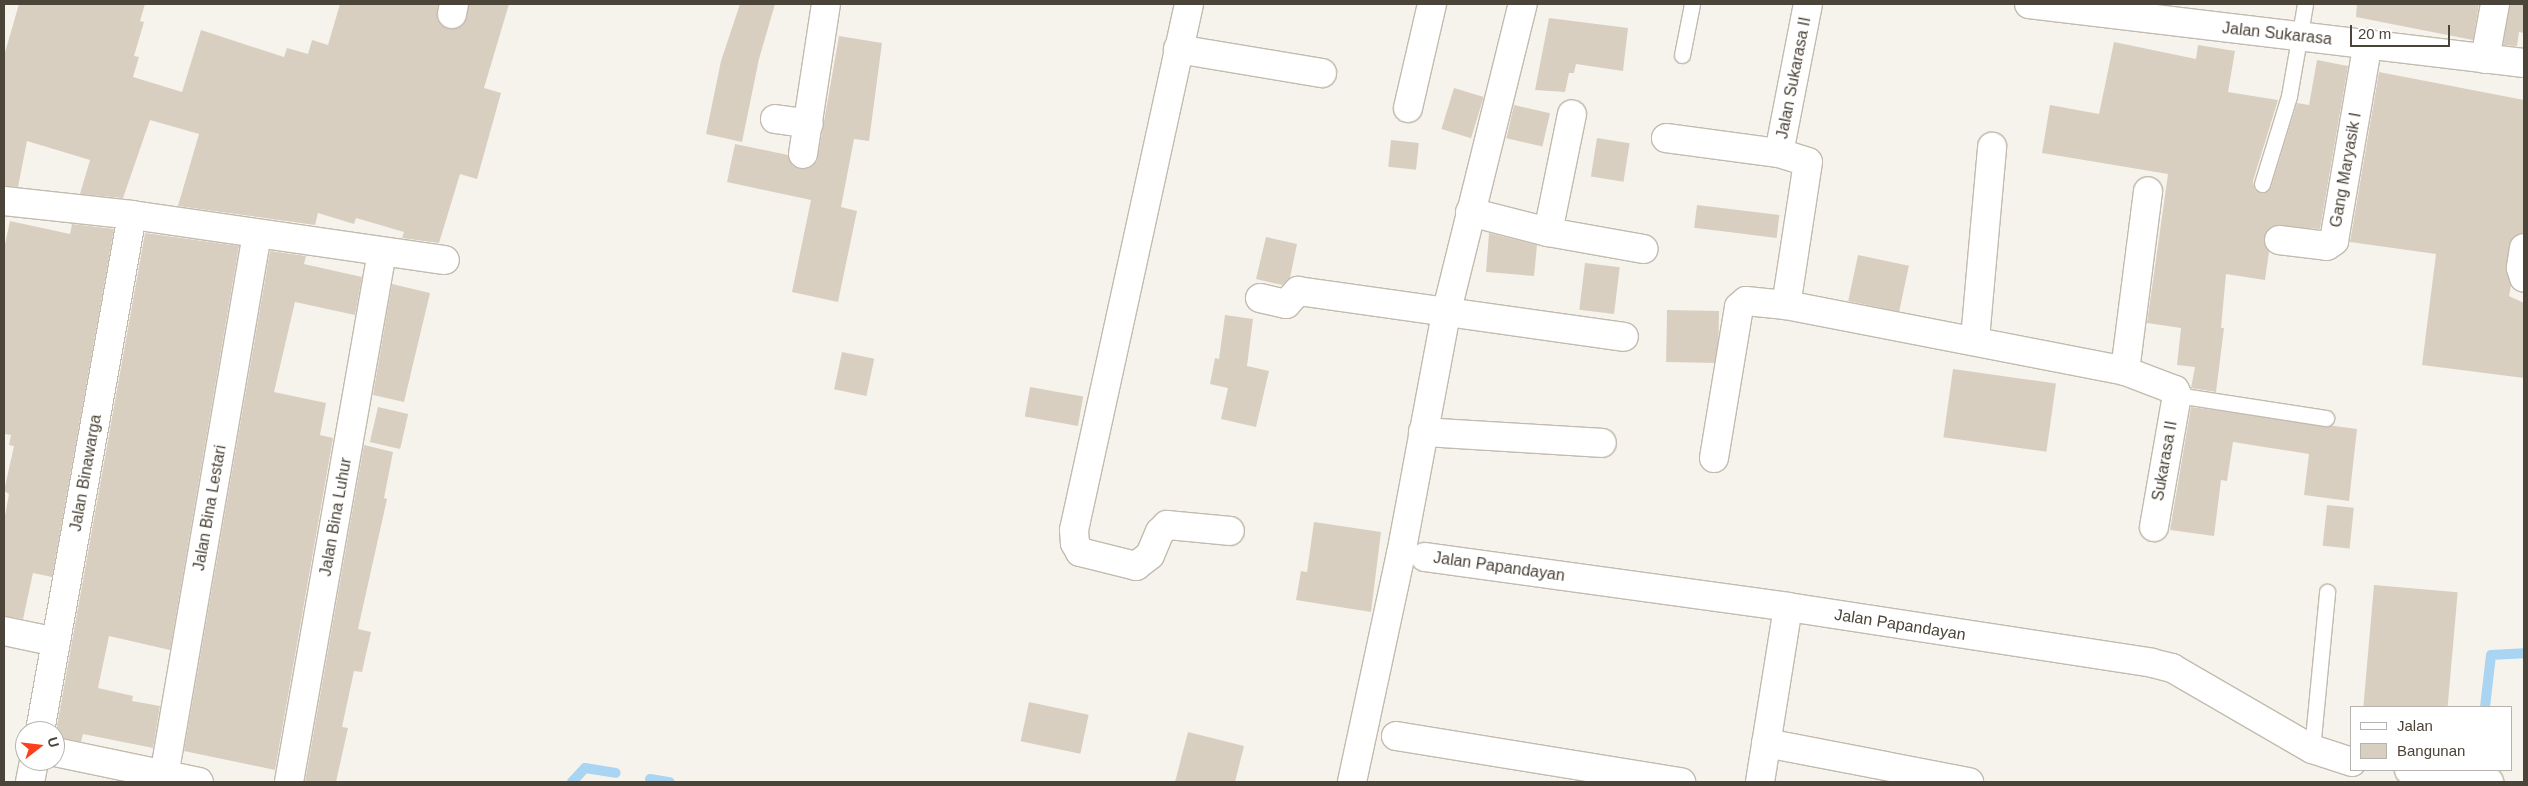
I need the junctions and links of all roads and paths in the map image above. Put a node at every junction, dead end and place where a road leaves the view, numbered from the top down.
1 (826, 4) edge
2 (1189, 4) edge
3 (1432, 4) edge
4 (1523, 4) edge
5 (1692, 4) edge
6 (1808, 4) edge
7 (2029, 4) edge
8 (2306, 4) edge
9 (2495, 4) edge
10 (2069, 6) edge
11 (2298, 37) junction
12 (2368, 43) junction
13 (1178, 49) junction
14 (1682, 54) dead end
15 (2485, 59) junction
16 (2524, 63) edge
17 (1322, 73) dead end
18 (1408, 108) dead end
19 (1572, 114) dead end
20 (776, 119) dead end
21 (809, 124) junction
22 (1666, 138) dead end
23 (1992, 147) dead end
24 (1779, 153) junction
25 (803, 154) dead end
26 (2262, 184) dead end
27 (2148, 191) dead end
28 (4, 201) edge
29 (1470, 212) junction
30 (132, 215) junction
31 (1548, 232) junction
32 (257, 234) junction
33 (2279, 240) dead end
34 (2524, 248) edge
35 (1643, 249) dead end
36 (382, 252) junction
37 (445, 260) dead end
38 (2524, 278) edge
39 (1260, 298) dead end
40 (1786, 305) junction
41 (1446, 314) junction
42 (1624, 337) dead end
43 (1975, 340) junction
44 (2125, 371) junction
45 (2177, 395) junction
46 (2326, 418) dead end
47 (1424, 432) junction
48 (1602, 443) dead end
49 (1714, 458) dead end
50 (2154, 527) dead end
51 (1230, 532) dead end
52 (1425, 557) dead end
53 (2327, 592) dead end
54 (1788, 607) junction
55 (4, 632) edge
56 (56, 642) junction
57 (42, 721) edge
58 (1396, 736) dead end
59 (1766, 743) junction
60 (2312, 749) junction
61 (65, 754) edge
62 (2350, 761) edge
63 (2416, 771) edge
64 (163, 779) edge
65 (199, 782) edge
66 (289, 782) edge
67 (1352, 782) edge
68 (1681, 782) edge
69 (1760, 782) edge
70 (1969, 782) edge
71 (2488, 782) edge

1 - 21 street
2 - 13 street
3 - 18 street
4 - 29 street
5 - 14 lane
6 - 24 street, Jalan Sukarasa II
7 - 10 street, Jalan Sukarasa
8 - 11 lane
9 - 15 street
10 - 11 street, Jalan Sukarasa
11 - 12 street, Jalan Sukarasa
11 - 26 lane
12 - 15 street, Jalan Sukarasa
12 - 33 street, Gang Maryasik I
13 - 17 street
13 - 51 street
15 - 16 street, Jalan Sukarasa
19 - 31 street
20 - 21 street
21 - 25 street
22 - 24 street
23 - 43 street
24 - 40 street
27 - 44 street
28 - 30 street
29 - 31 street
29 - 41 street
30 - 32 street
30 - 56 street, Jalan Binawarga
31 - 35 street
32 - 36 street
32 - 64 street, Jalan Bina Lestari
34 - 38 street
36 - 37 street
36 - 66 street, Jalan Bina Luhur
39 - 41 street
40 - 43 street
40 - 49 street
41 - 42 street
41 - 47 street
43 - 44 street
44 - 45 street
45 - 46 lane
45 - 50 street, Sukarasa II
47 - 48 street
47 - 67 street
52 - 54 street, Jalan Papandayan
53 - 60 lane
54 - 59 street
54 - 60 street, Jalan Papandayan
55 - 56 street
56 - 57 street, Jalan Binawarga
58 - 68 street
59 - 69 street
59 - 70 street
60 - 62 street, Jalan Papandayan
61 - 64 street
63 - 71 street
64 - 65 street

